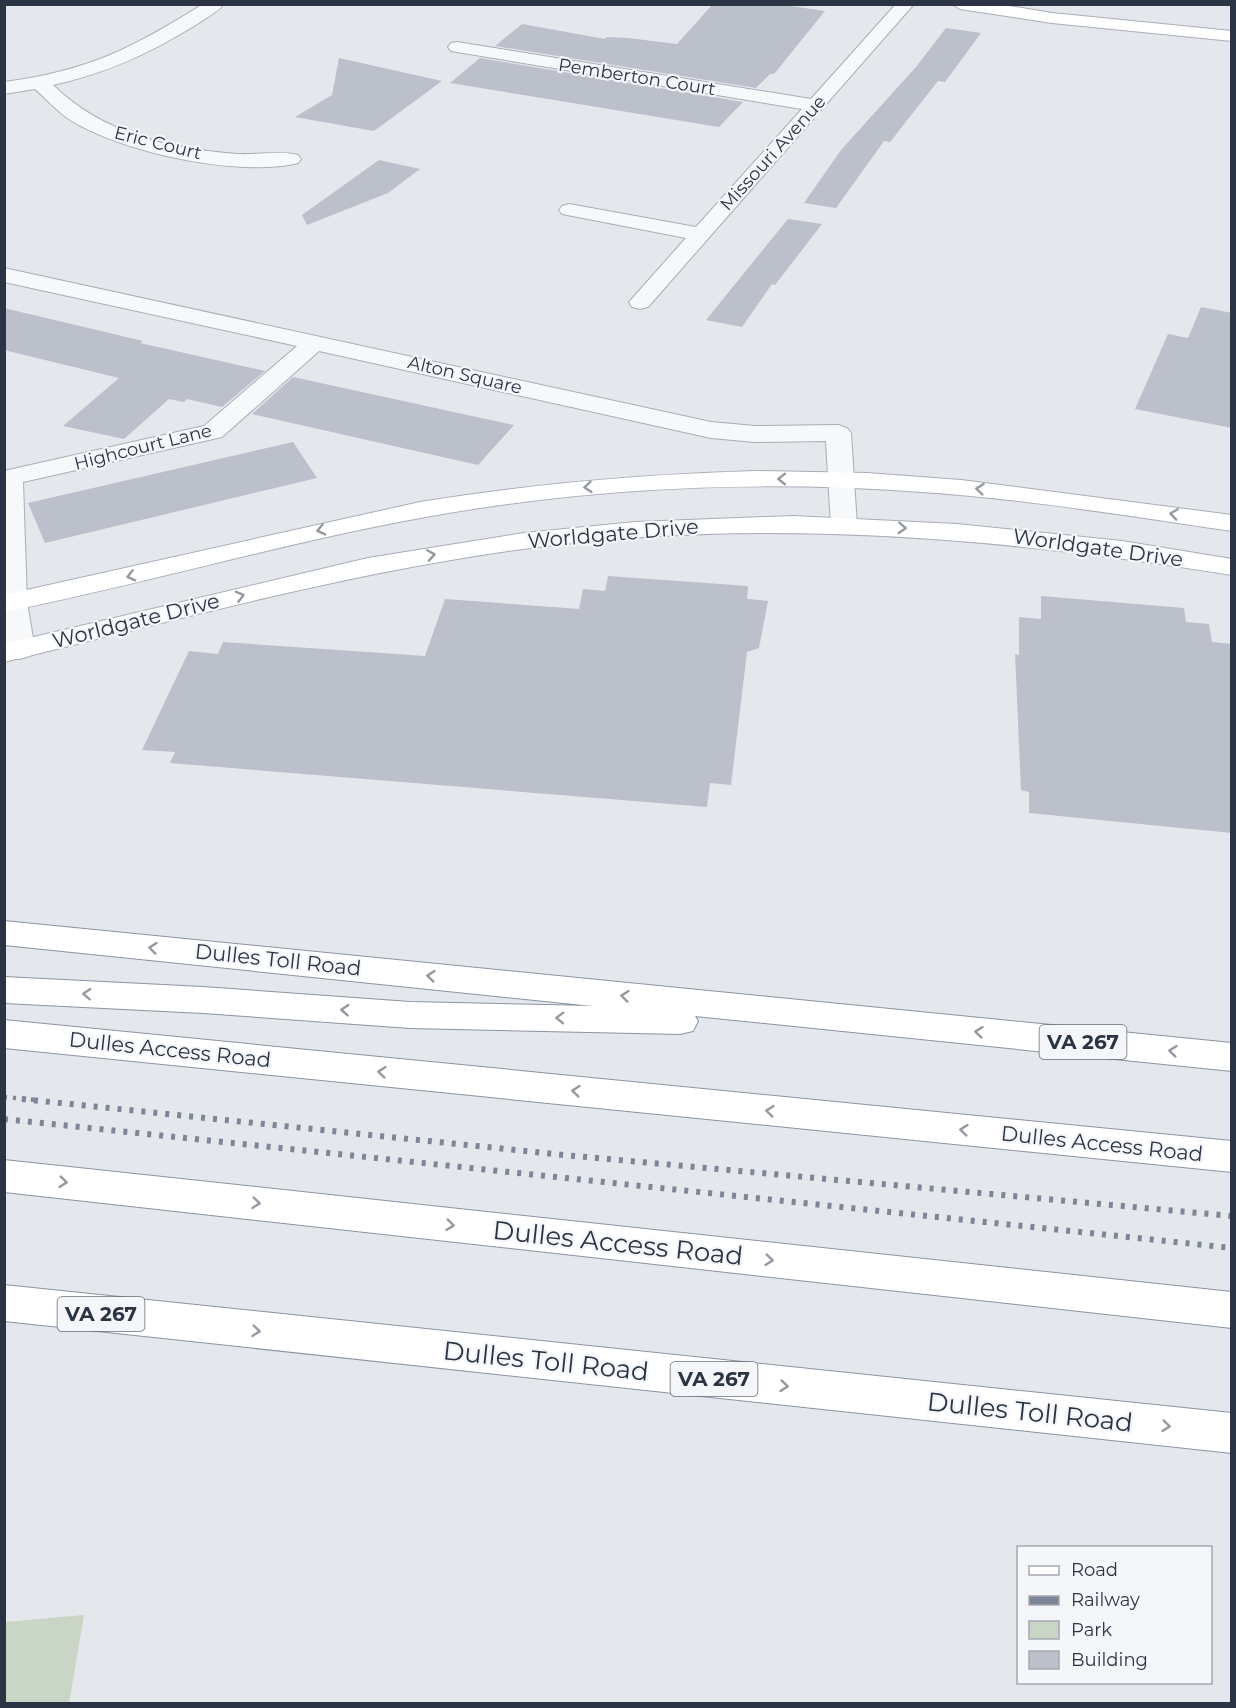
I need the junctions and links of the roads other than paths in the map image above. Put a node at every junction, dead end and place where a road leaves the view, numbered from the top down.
1 (216, 4) edge
2 (906, 4) edge
3 (960, 4) edge
4 (1052, 18) junction
5 (1232, 36) edge
6 (457, 47) dead end
7 (1232, 50) edge
8 (39, 82) junction
9 (4, 88) edge
10 (816, 106) junction
11 (291, 159) dead end
12 (569, 210) dead end
13 (700, 234) junction
14 (4, 275) edge
15 (640, 302) dead end
16 (316, 342) junction
17 (7, 479) edge
18 (841, 480) junction
19 (1232, 523) edge
20 (844, 525) junction
21 (1232, 567) edge
22 (9, 603) edge
23 (12, 651) edge
24 (4, 933) edge
25 (4, 990) edge
26 (934, 1027) junction
27 (4, 1034) edge
28 (1232, 1057) edge
29 (1232, 1157) edge
30 (4, 1176) edge
31 (4, 1304) edge
32 (1232, 1310) edge
33 (1232, 1433) edge

1 - 8 street
2 - 10 street, Missouri Avenue
3 - 4 main road
4 - 5 main road
4 - 7 main road
6 - 10 street, Pemberton Court
8 - 9 street
8 - 11 street, Eric Court
10 - 13 street, Missouri Avenue
12 - 13 street
13 - 15 street, Missouri Avenue
14 - 16 street, Alton Square
16 - 17 street, Highcourt Lane
16 - 18 street, Alton Square
17 - 22 street, Highcourt Lane
19 -> 18 main road, Worldgate Drive
18 - 20 street, Alton Square
18 -> 22 main road, Worldgate Drive
20 -> 21 main road, Worldgate Drive
23 -> 20 main road, Worldgate Drive
22 - 23 street, Highcourt Lane
26 -> 24 main road, Dulles Toll Road / VA 267
26 -> 25 main road
28 -> 26 main road, Dulles Toll Road / VA 267
29 -> 27 main road, Dulles Access Road
30 -> 32 main road, Dulles Access Road
31 -> 33 main road, Dulles Toll Road / VA 267

